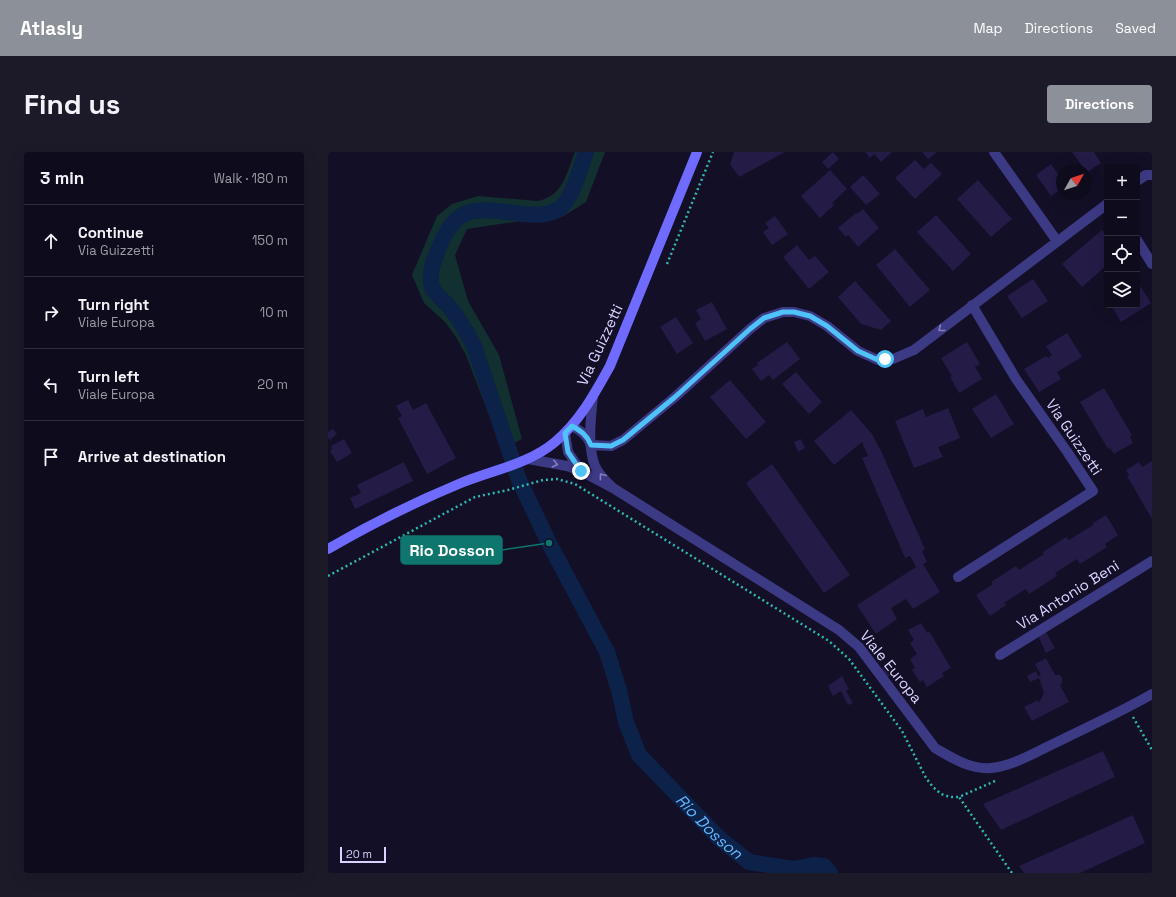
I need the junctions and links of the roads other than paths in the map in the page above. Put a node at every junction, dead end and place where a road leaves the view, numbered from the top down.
1 (697, 152) edge
2 (994, 152) edge
3 (1152, 175) edge
4 (1140, 179) edge
5 (1104, 206) edge
6 (1057, 241) junction
7 (1140, 245) edge
8 (1152, 264) edge
9 (972, 305) junction
10 (593, 396) junction
11 (568, 429) junction
12 (591, 445) junction
13 (528, 459) junction
14 (581, 471) junction
15 (613, 488) junction
16 (328, 549) edge
17 (1152, 560) edge
18 (958, 577) dead end
19 (1000, 655) dead end
20 (1152, 694) edge

1 - 10 street, Via Guizzetti
2 - 6 street
3 - 4 street
5 - 6 street
6 - 9 street
7 - 8 street
9 -> 12 street
9 - 18 street, Via Guizzetti
10 - 11 street, Via Guizzetti
10 - 12 street, Viale Europa
11 - 12 street, Viale Europa
11 - 13 street, Via Guizzetti
11 - 14 street, Viale Europa
15 -> 12 street, Viale Europa
13 -> 14 street, Viale Europa
13 - 16 street, Via Guizzetti
14 - 15 street, Viale Europa
15 - 20 street, Viale Europa
17 - 19 street, Via Antonio Beni

